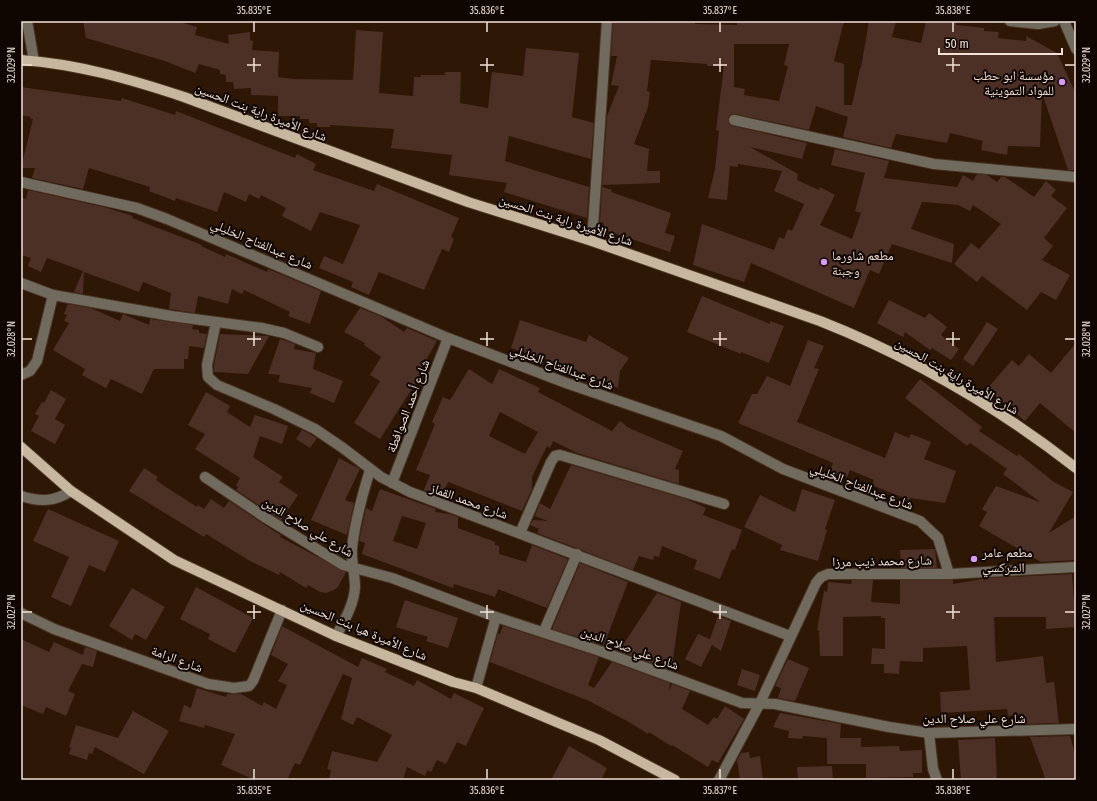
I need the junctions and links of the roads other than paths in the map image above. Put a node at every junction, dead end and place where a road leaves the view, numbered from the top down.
1 (27, 21) edge
2 (607, 21) edge
3 (1010, 21) edge
4 (1055, 21) edge
5 (1064, 21) edge
6 (1076, 49) edge
7 (21, 60) edge
8 (34, 61) junction
9 (734, 120) dead end
10 (1076, 177) edge
11 (21, 182) edge
12 (592, 241) junction
13 (21, 283) edge
14 (53, 295) junction
15 (216, 322) junction
16 (448, 338) junction
17 (318, 347) dead end
18 (21, 375) edge
19 (21, 447) edge
20 (1076, 468) edge
21 (370, 470) junction
22 (205, 477) dead end
23 (392, 483) junction
24 (71, 491) junction
25 (21, 496) edge
26 (724, 504) dead end
27 (520, 533) junction
28 (577, 554) junction
29 (1076, 567) edge
30 (352, 569) junction
31 (949, 574) junction
32 (282, 610) junction
33 (21, 613) edge
34 (496, 617) junction
35 (544, 631) junction
36 (336, 636) junction
37 (790, 636) junction
38 (476, 688) junction
39 (760, 703) junction
40 (1076, 730) edge
41 (929, 732) junction
42 (674, 780) edge
43 (719, 780) edge
44 (937, 780) edge

1 - 8 street
2 - 12 street
3 - 4 street
5 - 6 street
7 - 8 main road, شارع الأميرة راية بنت الحسين
8 - 12 main road, شارع الأميرة راية بنت الحسين
9 - 10 street
11 - 16 street, شارع عبدالفتاح الخليلي
12 - 20 main road, شارع الأميرة راية بنت الحسين
13 - 14 street
14 - 15 street
14 - 18 street
15 - 17 street
15 - 21 street, شارع محمد القماز
16 - 23 street, شارع أحمد الصوافطة
16 - 31 street, شارع عبدالفتاح الخليلي
19 - 24 main road, شارع الأميرة هيا بنت الحسين
21 - 23 street, شارع محمد القماز
21 - 30 street
22 - 30 street, شارع علي صلاح الدين
23 - 27 street, شارع محمد القماز
24 - 25 street
24 - 32 main road, شارع الأميرة هيا بنت الحسين
26 - 27 street
27 - 28 street, شارع محمد القماز
28 - 35 street
28 - 37 street, شارع محمد القماز
29 - 31 street, شارع محمد ذيب مرزا
30 - 34 street, شارع علي صلاح الدين
30 - 36 street
31 - 37 street, شارع محمد ذيب مرزا
32 - 33 street, شارع الرامة
32 - 36 main road, شارع الأميرة هيا بنت الحسين
34 - 35 street, شارع علي صلاح الدين
34 - 38 street
35 - 39 street, شارع علي صلاح الدين
36 - 38 main road, شارع الأميرة هيا بنت الحسين
37 - 39 street, شارع محمد ذيب مرزا
38 - 42 main road, شارع الأميرة هيا بنت الحسين
39 - 41 street, شارع علي صلاح الدين
39 - 43 street, شارع محمد ذيب مرزا
40 - 41 street, شارع علي صلاح الدين
41 - 44 street

